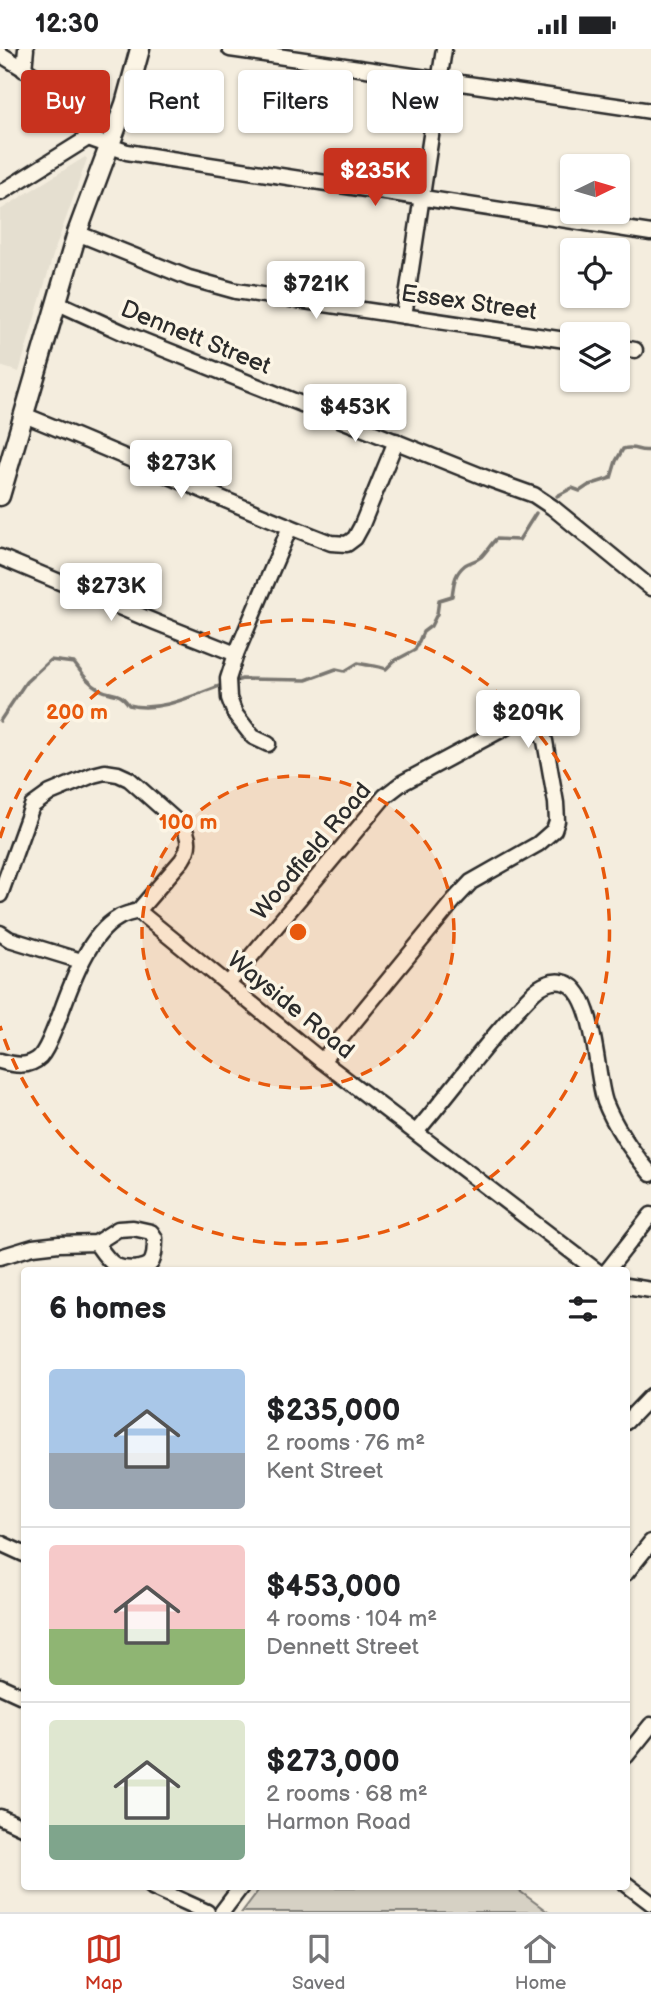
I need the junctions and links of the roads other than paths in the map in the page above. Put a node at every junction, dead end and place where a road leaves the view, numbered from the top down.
1 (26, 49) edge
2 (140, 49) edge
3 (230, 49) edge
4 (444, 49) edge
5 (0, 54) edge
6 (24, 70) joint
7 (376, 70) edge
8 (440, 70) edge
9 (463, 83) edge
10 (651, 111) edge
11 (86, 133) edge
12 (431, 133) edge
13 (88, 138) junction
14 (109, 145) junction
15 (0, 193) edge
16 (421, 198) junction
17 (77, 233) junction
18 (651, 233) edge
19 (56, 302) junction
20 (404, 316) junction
21 (560, 339) edge
22 (630, 349) edge
23 (635, 350) dead end
24 (24, 415) junction
25 (396, 441) junction
26 (0, 496) edge
27 (290, 527) junction
28 (0, 557) edge
29 (651, 587) edge
30 (236, 653) junction
31 (268, 744) dead end
32 (0, 895) edge
33 (138, 911) junction
34 (0, 933) edge
35 (81, 961) junction
36 (228, 984) junction
37 (322, 1061) junction
38 (0, 1062) edge
39 (416, 1132) junction
40 (651, 1174) edge
41 (651, 1215) edge
42 (96, 1243) dead end
43 (0, 1257) edge
44 (592, 1267) edge
45 (610, 1267) edge
46 (630, 1287) edge
47 (651, 1290) edge
48 (651, 1396) edge
49 (630, 1418) edge
50 (651, 1542) edge
51 (0, 1543) edge
52 (21, 1553) edge
53 (630, 1568) edge
54 (0, 1686) edge
55 (21, 1696) edge
56 (651, 1725) edge
57 (630, 1751) edge
58 (0, 1817) edge
59 (21, 1827) edge
60 (630, 1887) edge
61 (159, 1890) edge
62 (239, 1890) edge
63 (651, 1903) edge
64 (207, 1912) edge
65 (222, 1912) edge

1 - 6 street
2 - 14 main road
3 - 7 street
4 - 8 street
5 - 6 street
9 - 10 street
11 - 13 street
12 - 16 street
13 - 14 street
13 - 15 street
14 - 16 street
14 - 17 main road
16 - 18 street
16 - 20 street
17 - 19 main road
17 - 20 street, Essex Street
19 - 24 main road
19 - 25 street, Dennett Street
20 - 21 street, Essex Street
22 - 23 street
24 - 26 main road
24 - 27 street
25 - 27 street
25 - 29 street, Dennett Street
27 - 30 street
28 - 30 street
30 - 31 street
32 - 33 street
33 - 35 street
33 - 36 street, Wayside Road
34 - 35 street
35 - 38 street
36 - 37 street, Wayside Road
36 - 37 street, Woodfield Road
37 - 39 street, Wayside Road
39 - 40 street
39 - 44 street, Wayside Road
41 - 45 street
42 - 43 street
46 - 47 street
48 - 49 street
50 - 53 street
51 - 52 street
54 - 55 street
56 - 57 street
58 - 59 street
60 - 63 street
61 - 64 street
62 - 65 street

